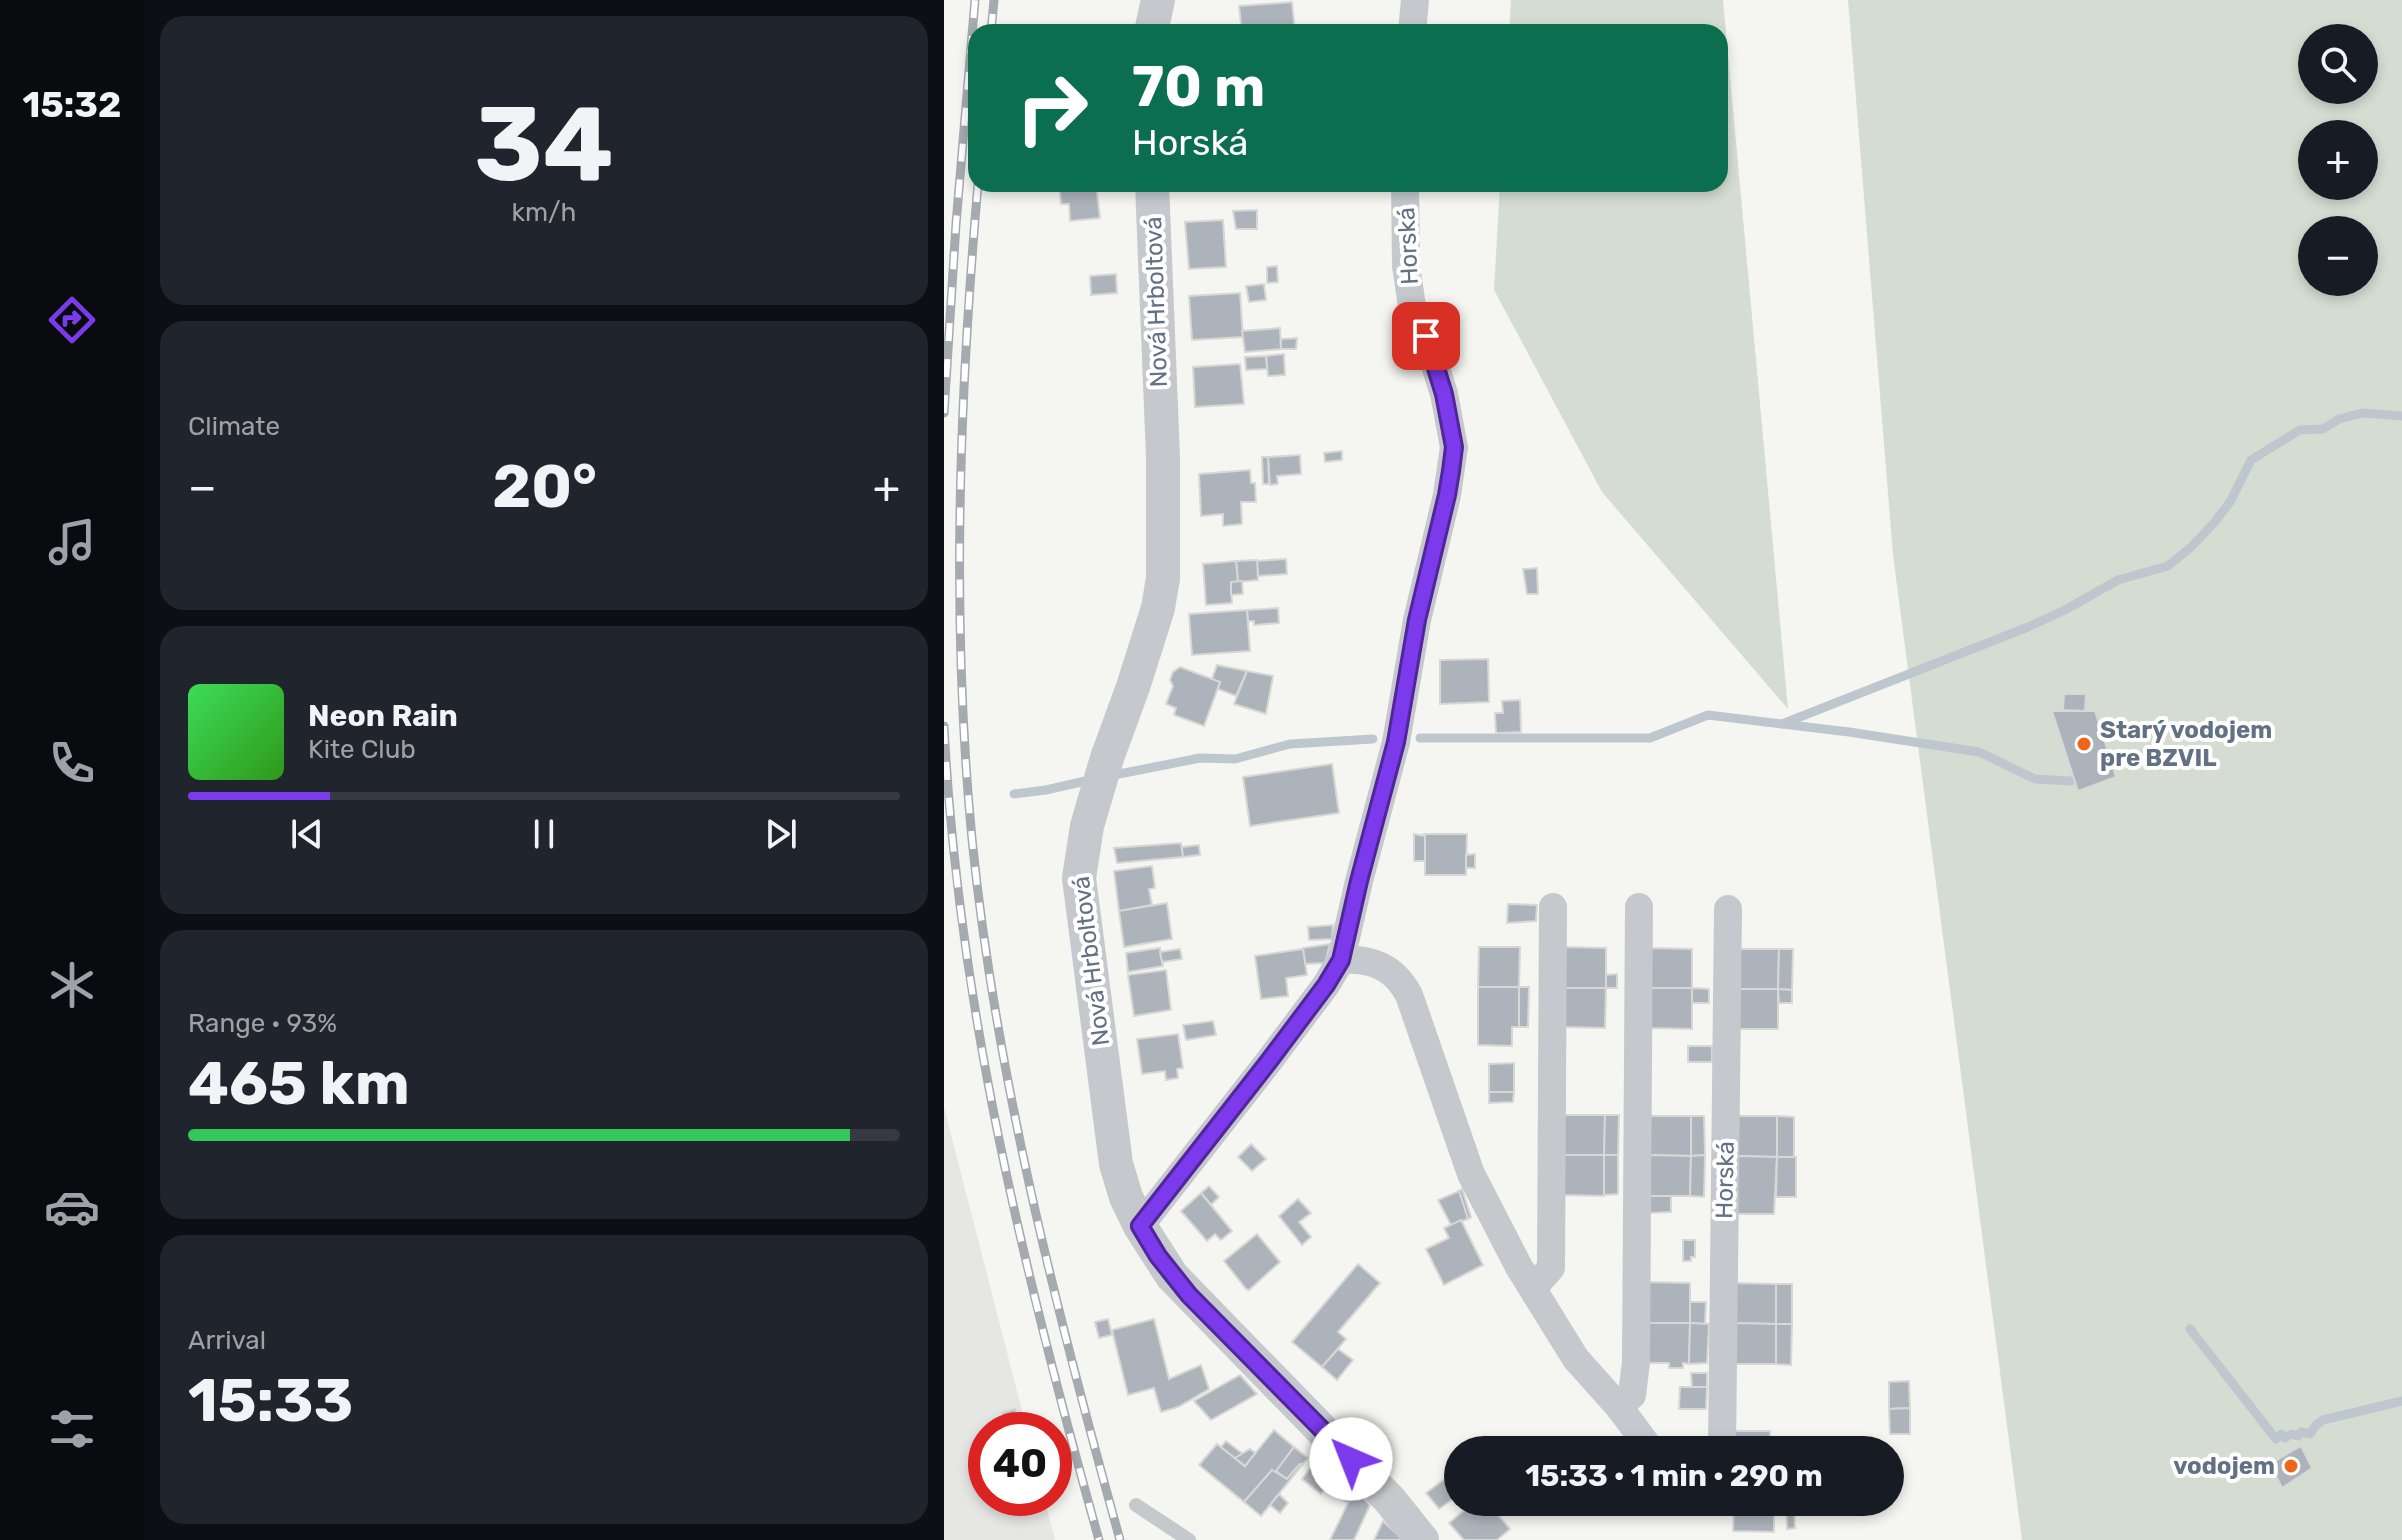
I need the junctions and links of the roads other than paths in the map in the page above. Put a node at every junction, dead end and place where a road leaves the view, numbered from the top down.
1 (1158, 0) edge
2 (1415, 0) edge
3 (1153, 24) edge
4 (1413, 24) edge
5 (1152, 192) edge
6 (1405, 192) edge
7 (1553, 907) dead end
8 (1639, 907) dead end
9 (1728, 909) dead end
10 (1341, 960) junction
11 (1140, 1226) junction
12 (1533, 1288) junction
13 (1619, 1407) junction
14 (1641, 1436) edge
15 (1722, 1436) edge
16 (1136, 1505) dead end
17 (1189, 1540) edge
18 (1422, 1540) edge

1 - 3 street
2 - 4 street
5 - 11 street, Nová Hrboltová
6 - 10 street, Horská
7 - 12 street
8 - 13 street
9 - 15 street, Horská
10 - 11 street, Horská
10 - 12 street
11 - 18 street, Nová Hrboltová
12 - 13 street
13 - 14 street
16 - 17 lane

